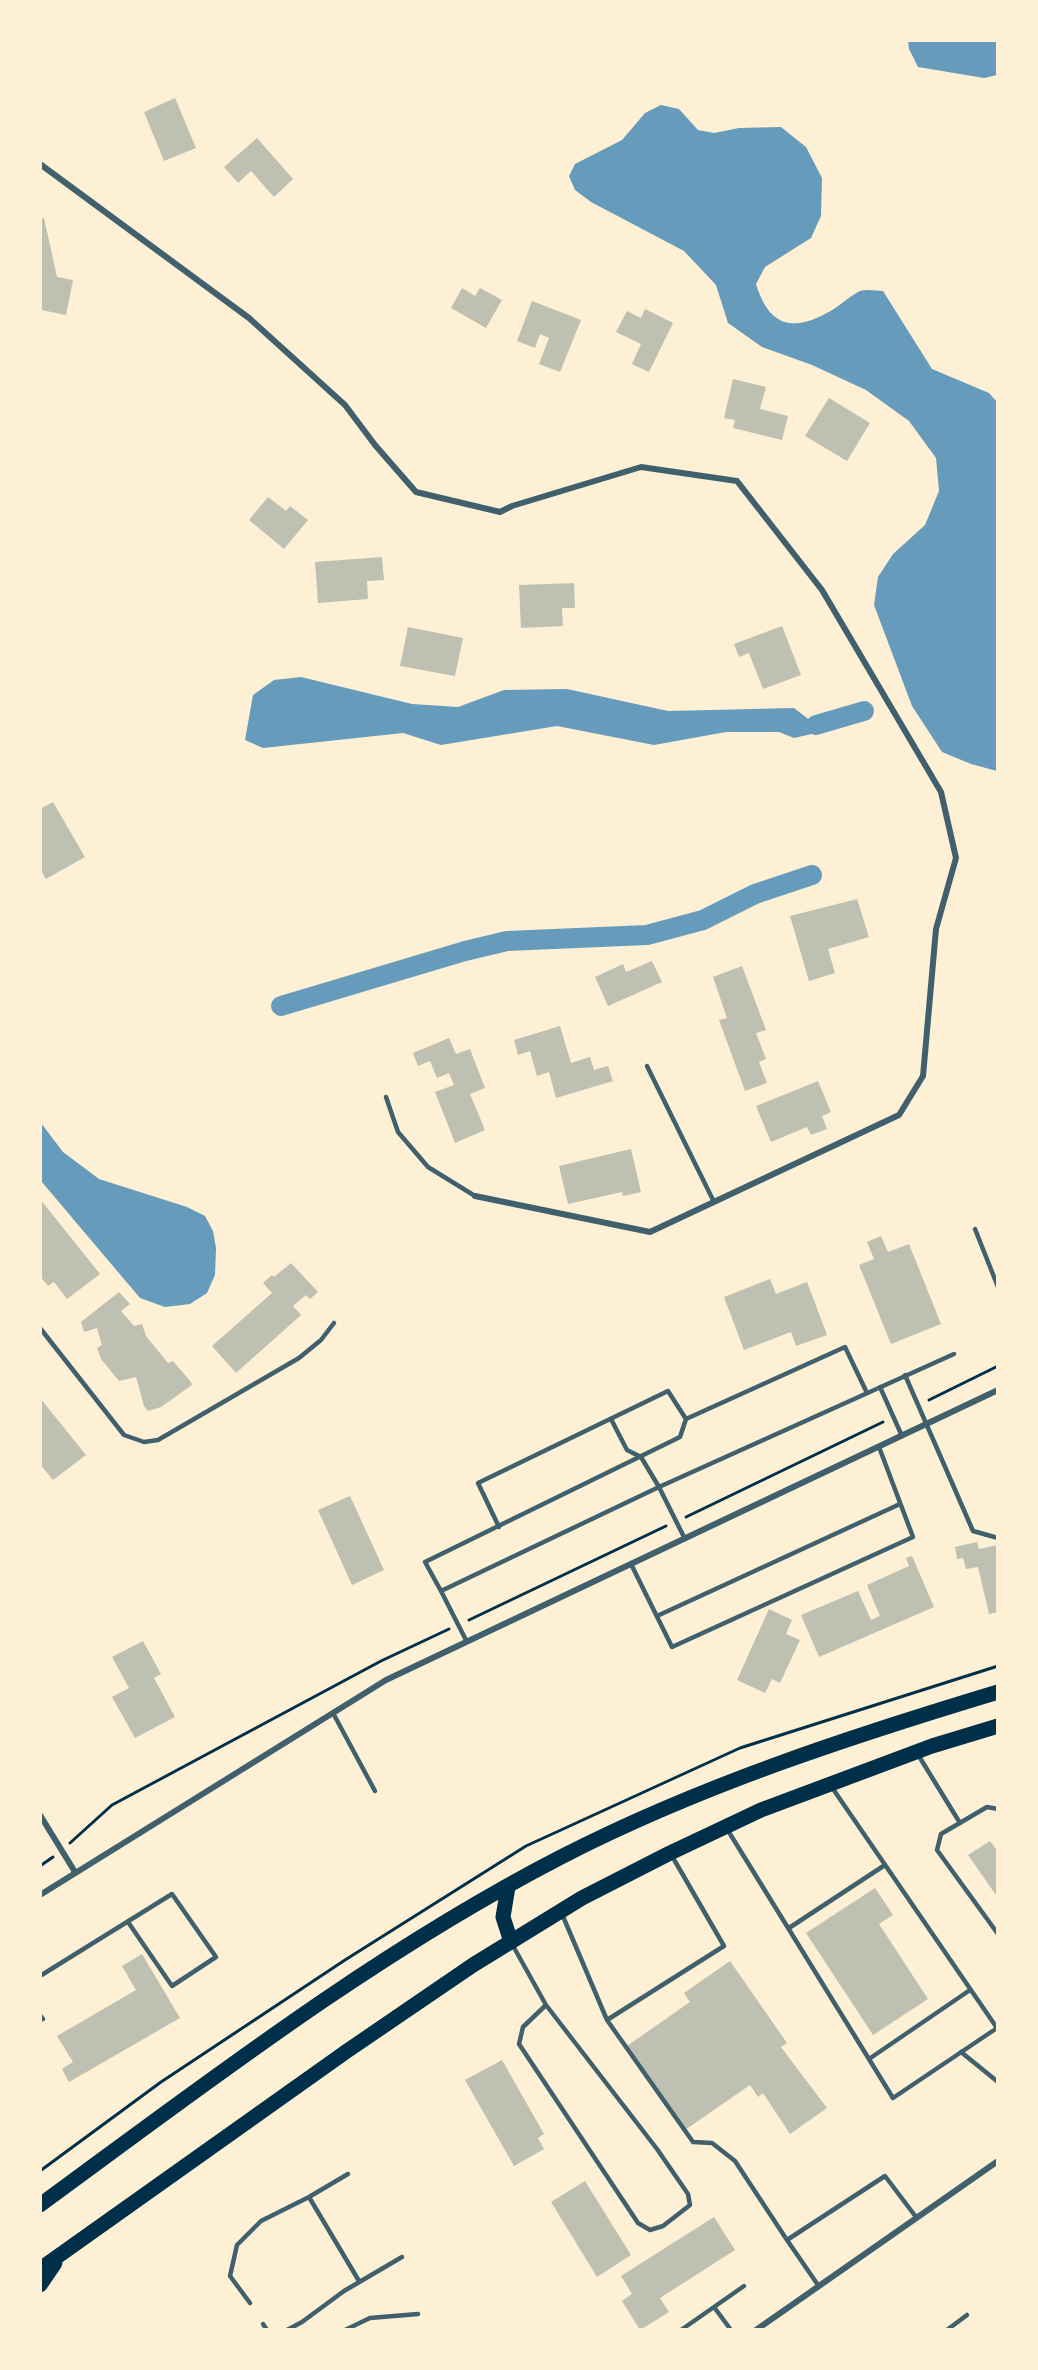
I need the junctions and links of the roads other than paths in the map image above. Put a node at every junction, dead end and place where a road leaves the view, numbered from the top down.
1 (40, 164) edge
2 (647, 1066) dead end
3 (386, 1097) dead end
4 (475, 1196) joint
5 (714, 1202) junction
6 (975, 1228) dead end
7 (998, 1287) edge
8 (334, 1323) dead end
9 (40, 1328) edge
10 (954, 1354) dead end
11 (905, 1375) junction
12 (880, 1387) junction
13 (998, 1390) edge
14 (867, 1393) junction
15 (611, 1419) junction
16 (686, 1419) junction
17 (927, 1425) junction
18 (902, 1436) junction
19 (879, 1447) junction
20 (641, 1457) junction
21 (659, 1487) junction
22 (900, 1503) junction
23 (499, 1527) junction
24 (998, 1538) edge
25 (685, 1539) junction
26 (631, 1564) junction
27 (441, 1591) junction
28 (657, 1616) junction
29 (467, 1642) junction
30 (998, 1692) edge
31 (333, 1713) junction
32 (998, 1726) edge
33 (916, 1752) junction
34 (830, 1784) junction
35 (375, 1791) dead end
36 (998, 1809) edge
37 (40, 1815) edge
38 (960, 1822) junction
39 (726, 1828) junction
40 (670, 1853) junction
41 (885, 1865) junction
42 (75, 1872) junction
43 (508, 1887) junction
44 (40, 1895) edge
45 (561, 1912) junction
46 (128, 1922) junction
47 (789, 1928) junction
48 (998, 1934) edge
49 (510, 1942) junction
50 (40, 1976) edge
51 (970, 1990) junction
52 (546, 2005) junction
53 (607, 2020) junction
54 (962, 2052) junction
55 (869, 2059) junction
56 (998, 2082) edge
57 (998, 2161) edge
58 (348, 2174) dead end
59 (309, 2197) junction
60 (40, 2205) edge
61 (916, 2217) junction
62 (787, 2240) junction
63 (60, 2256) junction
64 (402, 2257) dead end
65 (40, 2270) edge
66 (359, 2281) junction
67 (40, 2285) edge
68 (818, 2285) junction
69 (744, 2286) dead end
70 (250, 2303) dead end
71 (714, 2307) junction
72 (418, 2314) dead end
73 (967, 2315) dead end
74 (263, 2324) dead end
75 (267, 2330) edge
76 (287, 2330) edge
77 (345, 2330) edge
78 (681, 2330) edge
79 (731, 2330) edge
80 (756, 2330) edge
81 (947, 2330) edge

1 - 5 street
2 - 5 lane
3 - 4 lane
4 - 5 street
6 - 7 lane
8 - 9 lane
10 - 11 lane
11 - 12 lane
11 - 17 lane
12 - 14 lane
12 - 18 lane
13 - 17 street
14 - 16 lane
14 - 21 lane
15 - 16 lane
15 - 20 lane
15 - 23 lane
16 - 20 lane
17 - 18 street
17 - 24 lane
18 - 19 street
19 - 22 lane
19 - 25 street
20 - 21 lane
20 - 23 lane
21 - 25 lane
21 - 27 lane
22 - 28 lane
22 - 28 lane
23 - 27 lane
25 - 26 street
26 - 28 lane
26 - 29 street
27 - 29 lane
29 - 31 street
30 - 43 highway
31 - 35 lane
31 - 42 street
32 - 33 highway
33 - 34 highway
33 - 38 lane
34 - 39 highway
34 - 41 lane
36 - 38 lane
37 - 42 street
38 - 48 lane
39 - 40 highway
39 - 47 lane
40 - 45 highway
40 - 53 lane
41 - 47 lane
41 - 51 lane
42 - 44 street
43 - 49 highway
43 - 60 highway
45 - 49 highway
45 - 53 lane
46 - 46 lane
46 - 50 lane
47 - 55 lane
49 - 52 lane
49 - 63 highway
51 - 54 lane
51 - 55 lane
52 - 52 lane
53 - 62 lane
54 - 55 lane
54 - 56 lane
57 - 61 street
58 - 59 lane
59 - 66 lane
59 - 70 lane
61 - 62 lane
61 - 68 street
62 - 68 lane
63 - 65 highway
63 - 67 highway
64 - 66 lane
66 - 76 lane
68 - 80 street
69 - 71 lane
71 - 78 lane
71 - 79 lane
72 - 77 lane
73 - 81 lane
74 - 75 lane

